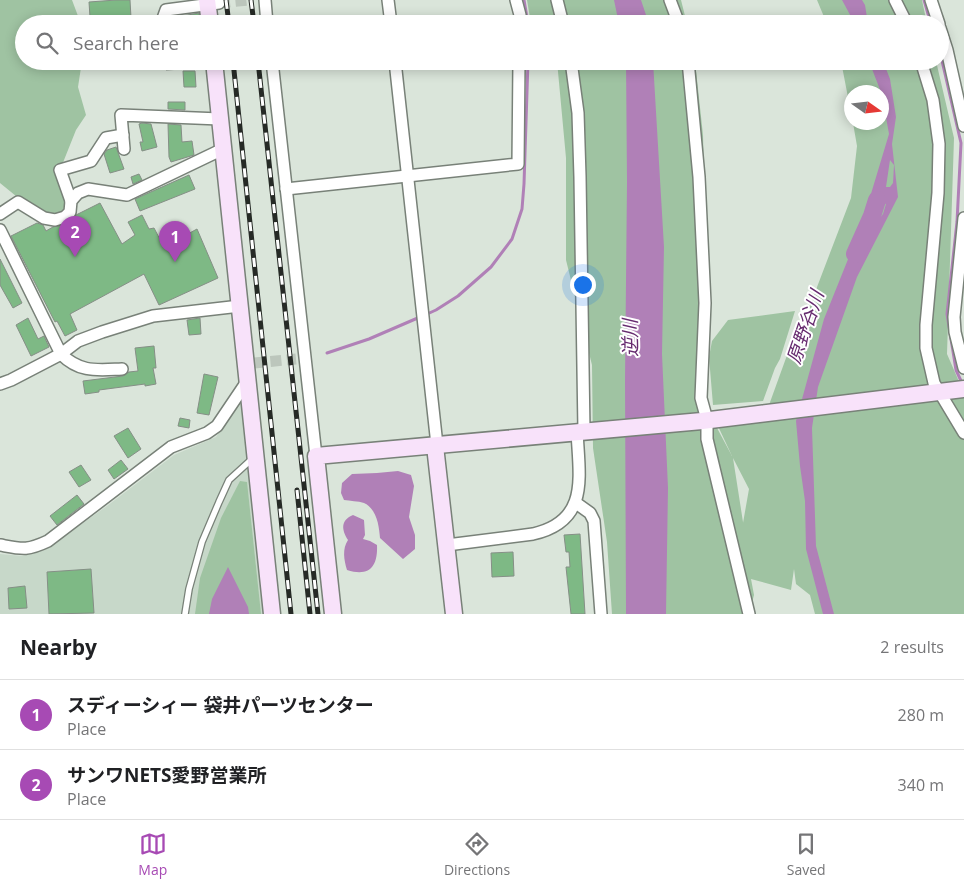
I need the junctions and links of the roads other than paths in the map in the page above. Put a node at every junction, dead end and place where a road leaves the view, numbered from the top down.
1 (265, 0) edge
2 (388, 0) edge
3 (516, 0) edge
4 (557, 0) edge
5 (670, 0) edge
6 (895, 0) edge
7 (931, 0) edge
8 (211, 3) edge
9 (164, 15) edge
10 (266, 15) edge
11 (390, 15) edge
12 (520, 15) edge
13 (561, 15) edge
14 (676, 15) edge
15 (902, 15) edge
16 (936, 15) edge
17 (949, 55) edge
18 (215, 70) edge
19 (273, 70) edge
20 (396, 70) edge
21 (519, 70) edge
22 (572, 70) edge
23 (689, 70) edge
24 (924, 70) edge
25 (220, 120) junction
26 (964, 126) edge
27 (123, 135) junction
28 (124, 150) dead end
29 (223, 150) junction
30 (408, 177) junction
31 (286, 189) junction
32 (71, 201) junction
33 (0, 214) edge
34 (964, 218) edge
35 (0, 230) edge
36 (240, 306) junction
37 (61, 354) junction
38 (122, 368) dead end
39 (964, 368) edge
40 (249, 369) junction
41 (0, 384) edge
42 (964, 389) edge
43 (940, 392) junction
44 (707, 420) junction
45 (583, 431) junction
46 (964, 433) edge
47 (436, 446) junction
48 (256, 453) junction
49 (316, 456) junction
50 (576, 503) junction
51 (447, 545) junction
52 (0, 546) edge
53 (185, 614) edge
54 (272, 614) edge
55 (333, 614) edge
56 (454, 614) edge
57 (601, 614) edge
58 (748, 614) edge

1 - 10 street
2 - 11 street
3 - 12 street
4 - 13 street
5 - 14 street
6 - 15 street
7 - 16 street
8 - 9 street
17 - 26 street
18 - 25 street
19 - 31 street
20 - 30 street
21 - 30 street
22 - 45 street
23 - 44 street
24 - 43 street
25 - 27 street
25 - 29 street
27 - 28 street
27 - 32 street
29 - 32 street
29 - 36 street
30 - 31 street
30 - 47 street
31 - 49 street
32 - 33 street
34 - 39 street
35 - 37 street
36 - 37 street
36 - 40 street
37 - 38 street
37 - 41 street
40 - 48 street
40 - 52 street
42 - 43 street
43 - 44 street
43 - 46 street
44 - 45 street
44 - 58 street
45 - 47 street
45 - 50 street
47 - 49 street
47 - 51 street
48 - 53 lane
48 - 54 street
49 - 55 street
50 - 51 street
50 - 57 street
51 - 56 street

